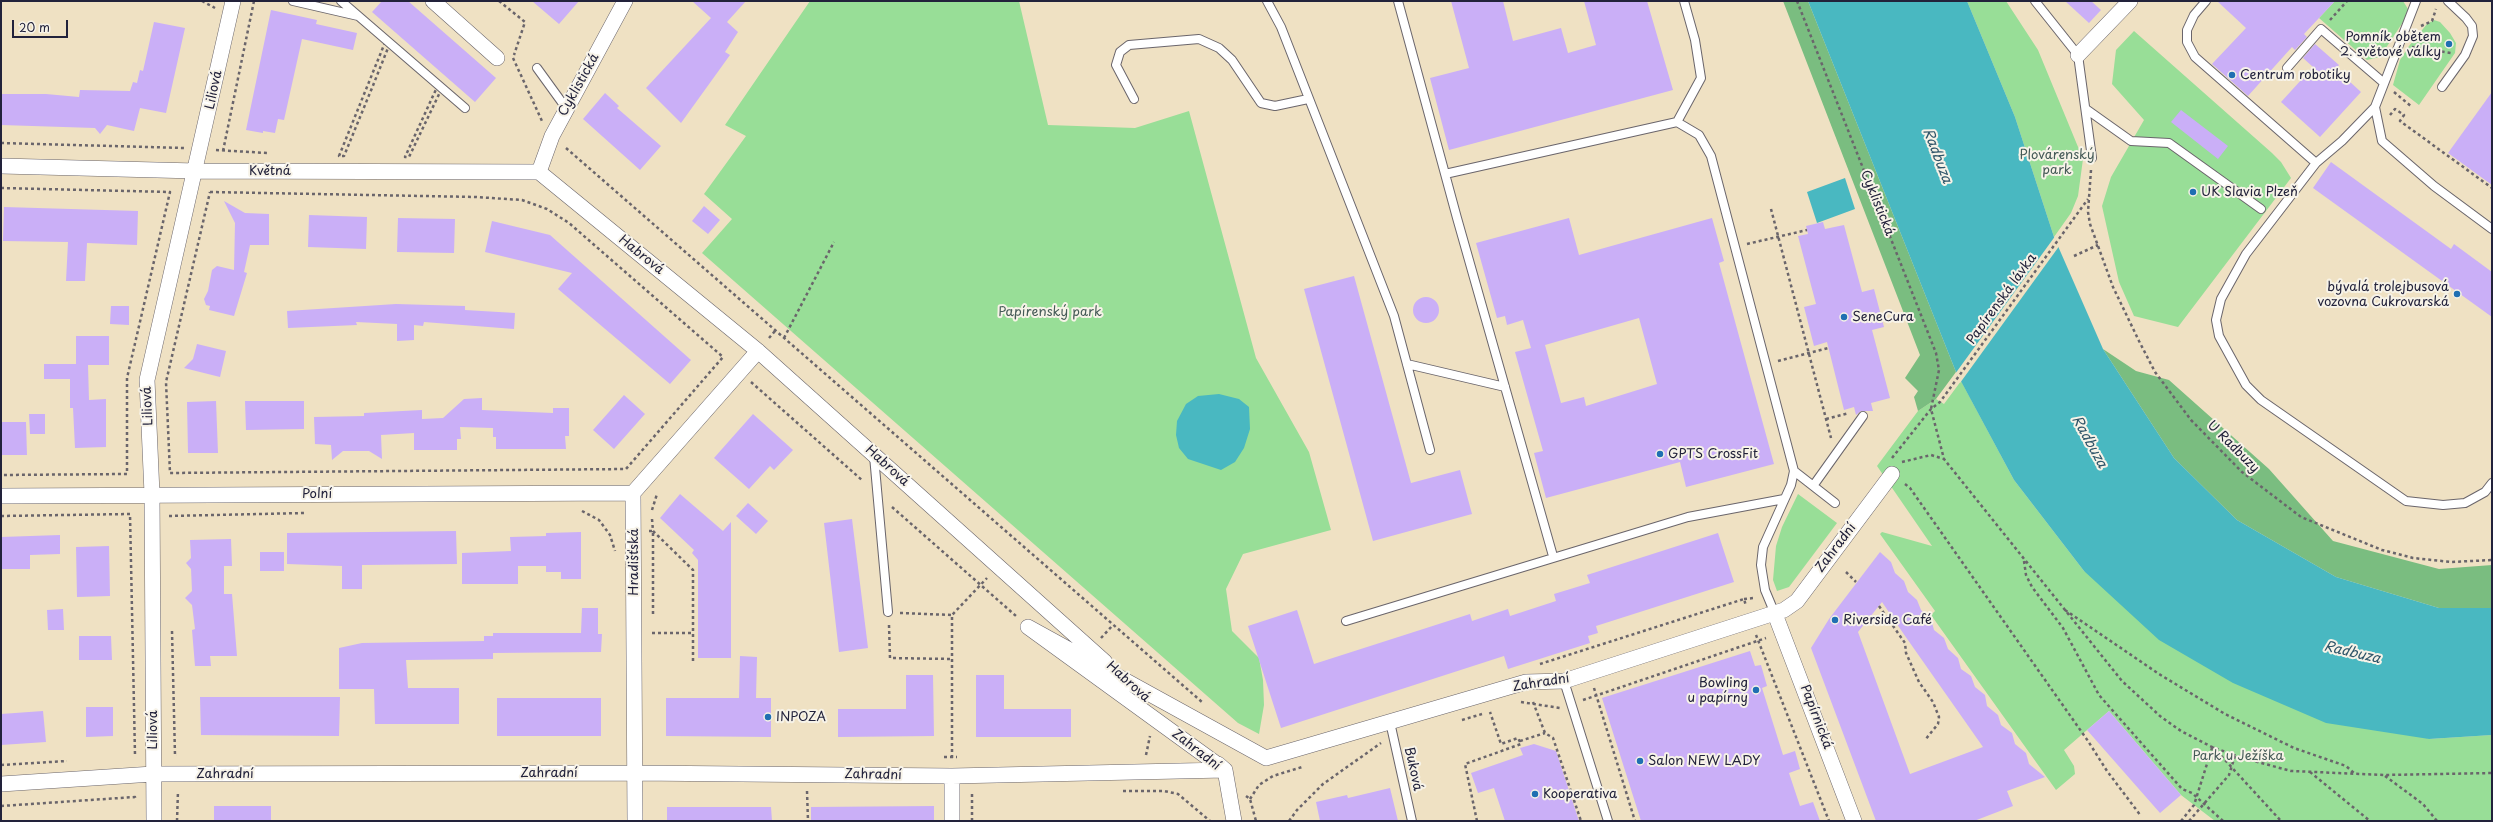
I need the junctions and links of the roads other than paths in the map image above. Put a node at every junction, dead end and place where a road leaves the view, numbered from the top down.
1 (233, 1) edge
2 (293, 1) edge
3 (341, 1) edge
4 (433, 1) edge
5 (625, 1) edge
6 (1267, 1) edge
7 (1398, 1) edge
8 (1684, 1) edge
9 (2035, 1) edge
10 (2130, 1) edge
11 (2206, 1) edge
12 (2416, 1) edge
13 (2448, 1) edge
14 (359, 16) junction
15 (2078, 55) junction
16 (497, 58) dead end
17 (537, 68) dead end
18 (2286, 68) dead end
19 (2384, 83) junction
20 (2442, 87) dead end
21 (1134, 99) dead end
22 (1308, 99) junction
23 (2375, 106) junction
24 (465, 108) dead end
25 (566, 108) junction
26 (2086, 110) junction
27 (1677, 122) junction
28 (2092, 158) road end
29 (2316, 163) junction
30 (1, 166) edge
31 (196, 171) junction
32 (540, 172) junction
33 (1445, 174) junction
34 (2261, 209) dead end
35 (2492, 229) edge
36 (758, 351) junction
37 (1407, 364) junction
38 (1505, 387) junction
39 (1864, 416) dead end
40 (1430, 450) dead end
41 (874, 455) junction
42 (1890, 469) road end
43 (1794, 471) junction
44 (2492, 483) edge
45 (1812, 486) junction
46 (633, 493) junction
47 (152, 494) junction
48 (1, 496) edge
49 (1784, 499) junction
50 (1835, 503) dead end
51 (1554, 556) junction
52 (888, 612) road end
53 (1775, 614) junction
54 (1346, 621) dead end
55 (1564, 681) junction
56 (1390, 722) junction
57 (1225, 770) junction
58 (635, 773) junction
59 (153, 774) junction
60 (952, 776) junction
61 (1, 784) edge
62 (154, 821) edge
63 (635, 821) edge
64 (952, 821) edge
65 (1234, 821) edge
66 (1412, 821) edge
67 (1608, 821) edge
68 (1854, 821) edge

1 - 31 street, Liliová
2 - 14 lane
3 - 14 lane
4 - 16 street
5 - 25 street, Cyklistická
6 - 22 lane
7 - 33 lane
8 - 27 lane
9 - 15 lane
10 - 15 street
11 - 29 lane
12 - 19 lane
13 - 20 lane
14 - 24 lane
15 - 26 lane
17 - 25 lane
18 - 19 lane
19 - 23 lane
21 - 22 lane
22 - 37 lane
23 - 29 lane
23 - 35 lane
25 - 32 street, Cyklistická
26 - 28 lane
26 - 34 lane
27 - 33 lane
27 - 43 lane
29 - 44 lane
30 - 31 street, Květná
31 - 32 street, Květná
31 - 47 street, Liliová
32 - 36 street, Habrová
33 - 38 lane
36 - 41 street, Habrová
36 - 46 street
37 - 38 lane
37 - 40 lane
38 - 51 lane
39 - 45 lane
41 - 52 lane
41 - 57 street, Habrová
42 - 53 street, Zahradní
43 - 45 lane
43 - 49 lane
45 - 50 lane
46 - 47 street, Polní
46 - 58 street, Hradišťská
47 - 48 street, Polní
47 - 59 street, Liliová
49 - 51 lane
49 - 53 lane
51 - 54 lane
53 - 55 street, Zahradní
53 - 68 street, Papírnická
55 - 56 street, Zahradní
55 - 67 lane
56 - 57 street, Zahradní
56 - 66 lane, Buková
57 - 60 street, Zahradní
57 - 65 street
58 - 59 street, Zahradní
58 - 60 street, Zahradní
58 - 63 street, Hradišťská
59 - 61 street, Zahradní
59 - 62 street, Liliová
60 - 64 street

